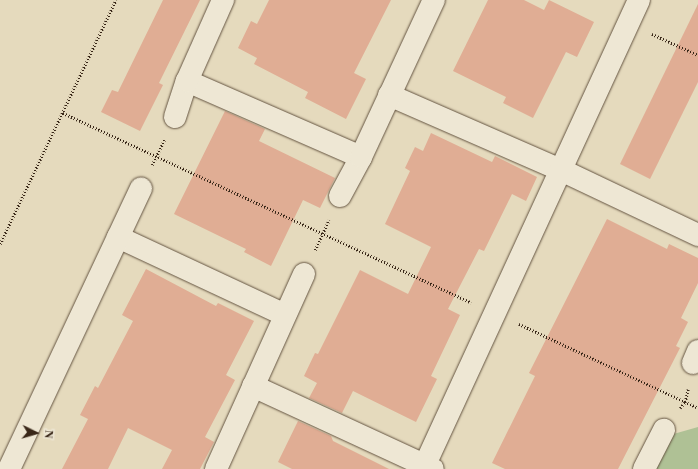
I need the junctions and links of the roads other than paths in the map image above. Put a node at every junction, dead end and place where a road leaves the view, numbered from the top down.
1 (223, 0) edge
2 (434, 0) edge
3 (639, 0) edge
4 (187, 81) junction
5 (389, 96) junction
6 (175, 117) road end
7 (361, 157) junction
8 (561, 170) junction
9 (141, 188) road end
10 (340, 196) road end
11 (698, 234) edge
12 (118, 238) junction
13 (304, 274) road end
14 (285, 315) junction
15 (253, 386) junction
16 (664, 430) road end
17 (427, 468) edge
18 (9, 469) edge
19 (216, 469) edge
20 (644, 469) edge

1 - 4 street
2 - 5 street
3 - 8 street
4 - 6 street
4 - 7 street
5 - 7 street
5 - 8 street
7 - 10 street
8 - 11 street
8 - 17 street
9 - 12 street
12 - 14 street
12 - 18 street
13 - 14 street
14 - 15 street
15 - 17 street
15 - 19 street
16 - 20 street

